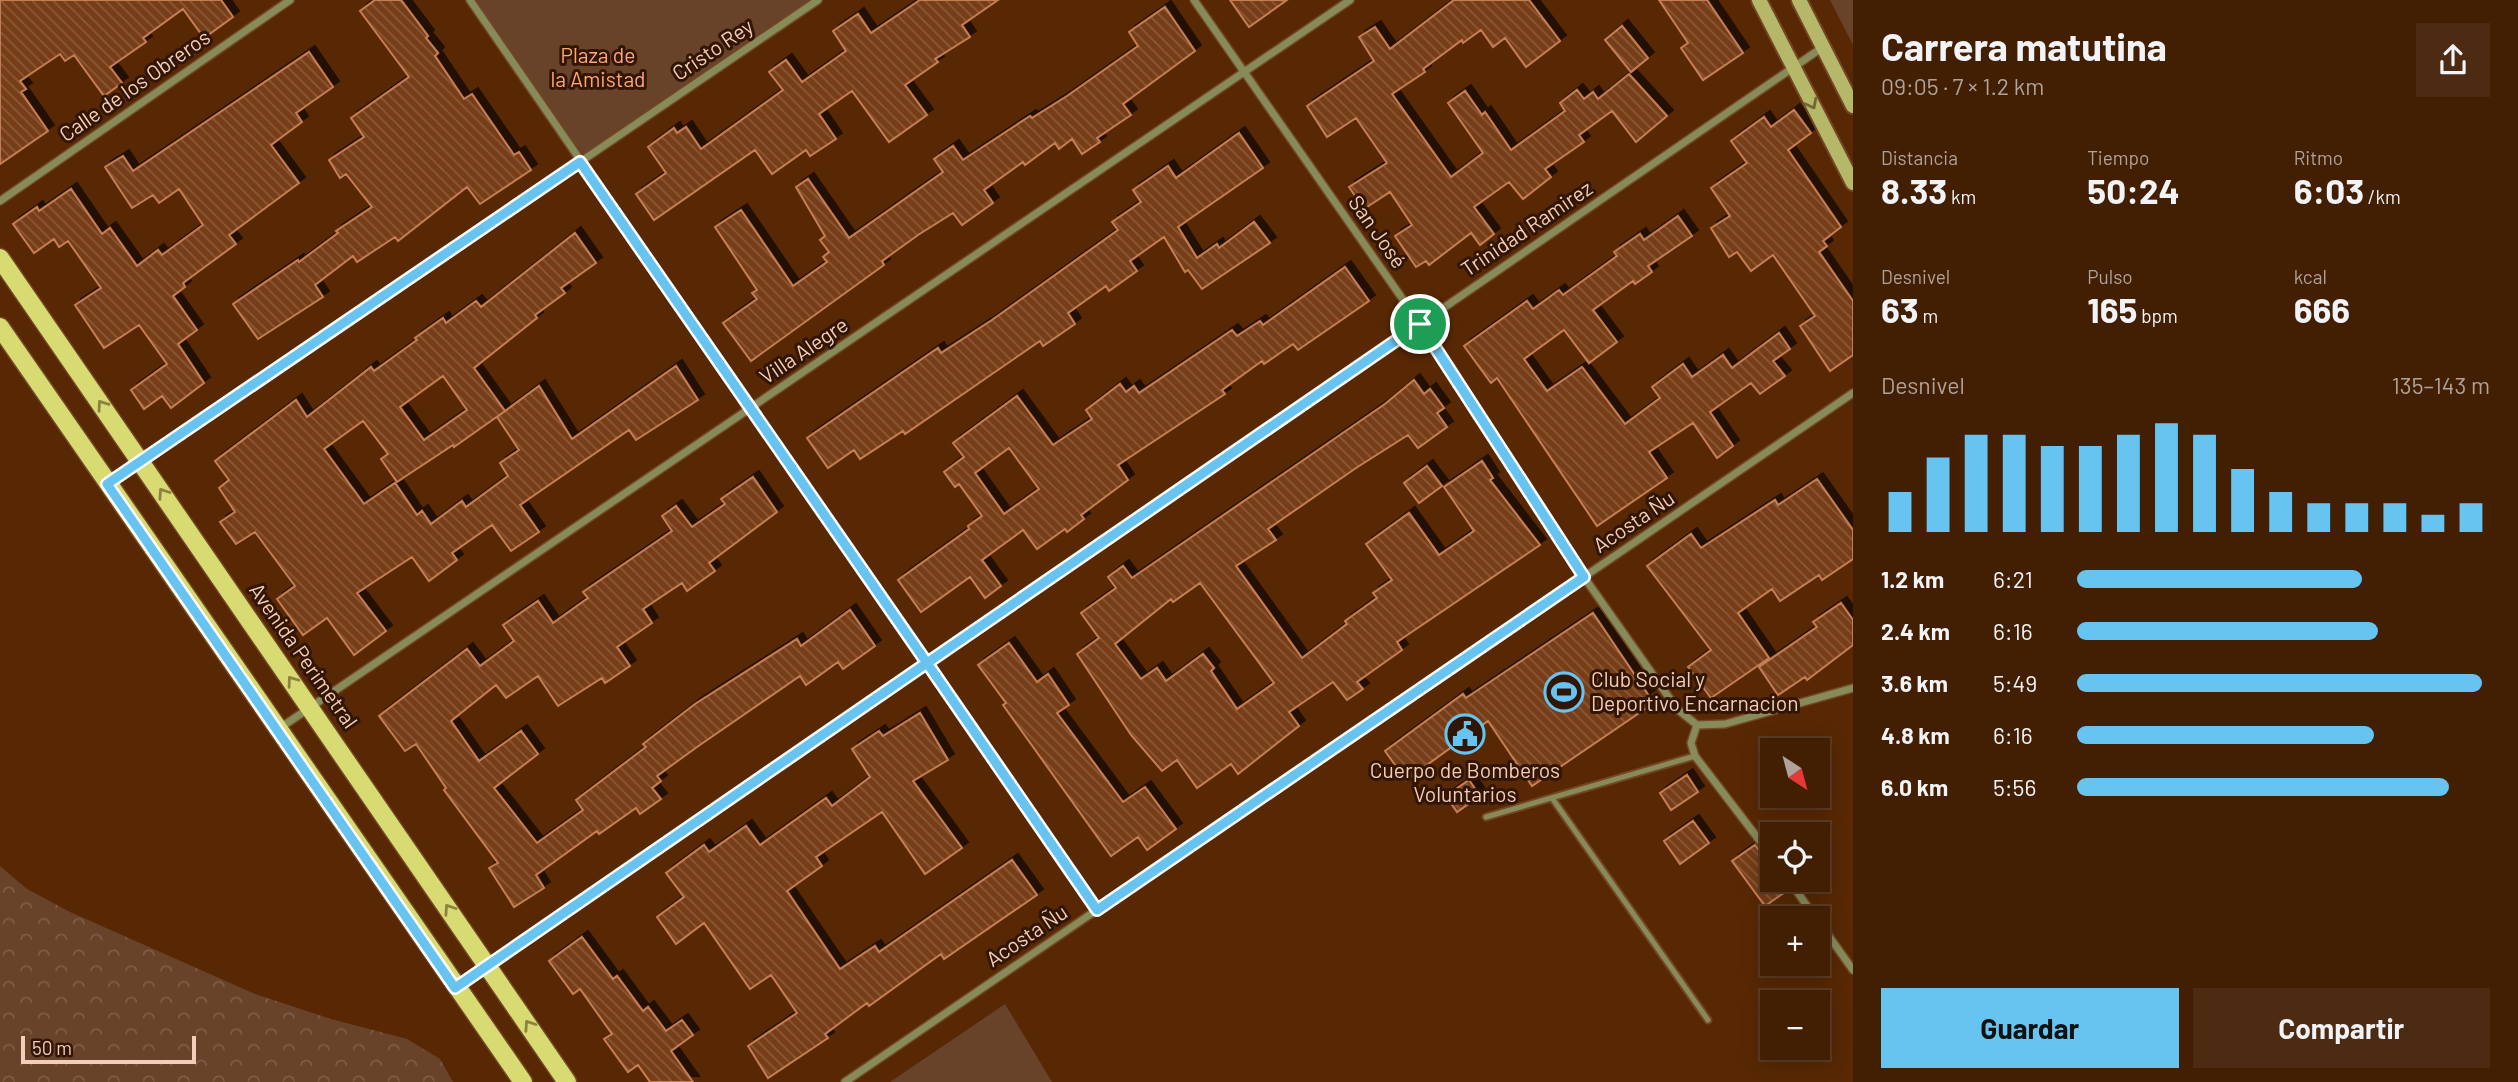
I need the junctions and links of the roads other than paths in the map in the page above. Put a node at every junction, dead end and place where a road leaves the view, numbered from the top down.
1 (290, 0) edge
2 (470, 0) edge
3 (818, 0) edge
4 (1194, 0) edge
5 (1350, 0) edge
6 (1759, 0) edge
7 (1799, 0) edge
8 (1823, 47) junction
9 (1793, 68) junction
10 (1244, 72) junction
11 (1853, 106) edge
12 (580, 162) junction
13 (1853, 183) edge
14 (0, 201) edge
15 (0, 258) edge
16 (1420, 324) junction
17 (0, 327) edge
18 (1853, 393) edge
19 (751, 408) junction
20 (141, 461) junction
21 (107, 484) junction
22 (1584, 577) junction
23 (927, 663) junction
24 (1853, 688) edge
25 (311, 708) junction
26 (1697, 725) junction
27 (277, 731) junction
28 (1695, 756) junction
29 (1552, 798) junction
30 (1486, 817) dead end
31 (1760, 841) edge
32 (1097, 910) junction
33 (1830, 938) edge
34 (487, 966) junction
35 (1853, 970) edge
36 (455, 988) junction
37 (1708, 1020) dead end
38 (523, 1082) edge
39 (567, 1082) edge
40 (845, 1082) edge

1 - 14 street, Calle de los Obreros
2 - 12 street
3 - 12 street, Cristo Rey
4 - 10 street, San José
5 - 10 street, Villa Alegre
6 - 9 street
7 - 8 street
8 - 9 street, Trinidad Ramirez
8 - 11 street
9 -> 13 street
9 - 16 street, Trinidad Ramirez
10 - 16 street, San José
10 - 19 street, Villa Alegre
12 - 19 street
12 - 20 street, Cristo Rey
20 -> 15 main road, Avenida Perimetral
16 - 22 street, San José
16 - 23 street, Trinidad Ramirez
17 - 21 main road
18 - 22 street, Acosta Ñu
19 - 23 street
19 - 25 street, Villa Alegre
20 - 21 street, Cristo Rey
25 -> 20 main road, Avenida Perimetral
21 - 27 main road
22 - 26 street, San José
22 - 32 street, Acosta Ñu
23 - 32 street
23 - 34 street, Trinidad Ramirez
24 - 26 street
25 - 27 street, Villa Alegre
34 -> 25 main road, Avenida Perimetral
26 - 28 street
27 - 36 main road
28 - 29 lane
28 - 31 street
29 - 30 lane
29 - 37 lane
32 - 40 street, Acosta Ñu
33 - 35 street
34 - 36 street, Trinidad Ramirez
39 -> 34 main road, Avenida Perimetral
36 - 38 main road

